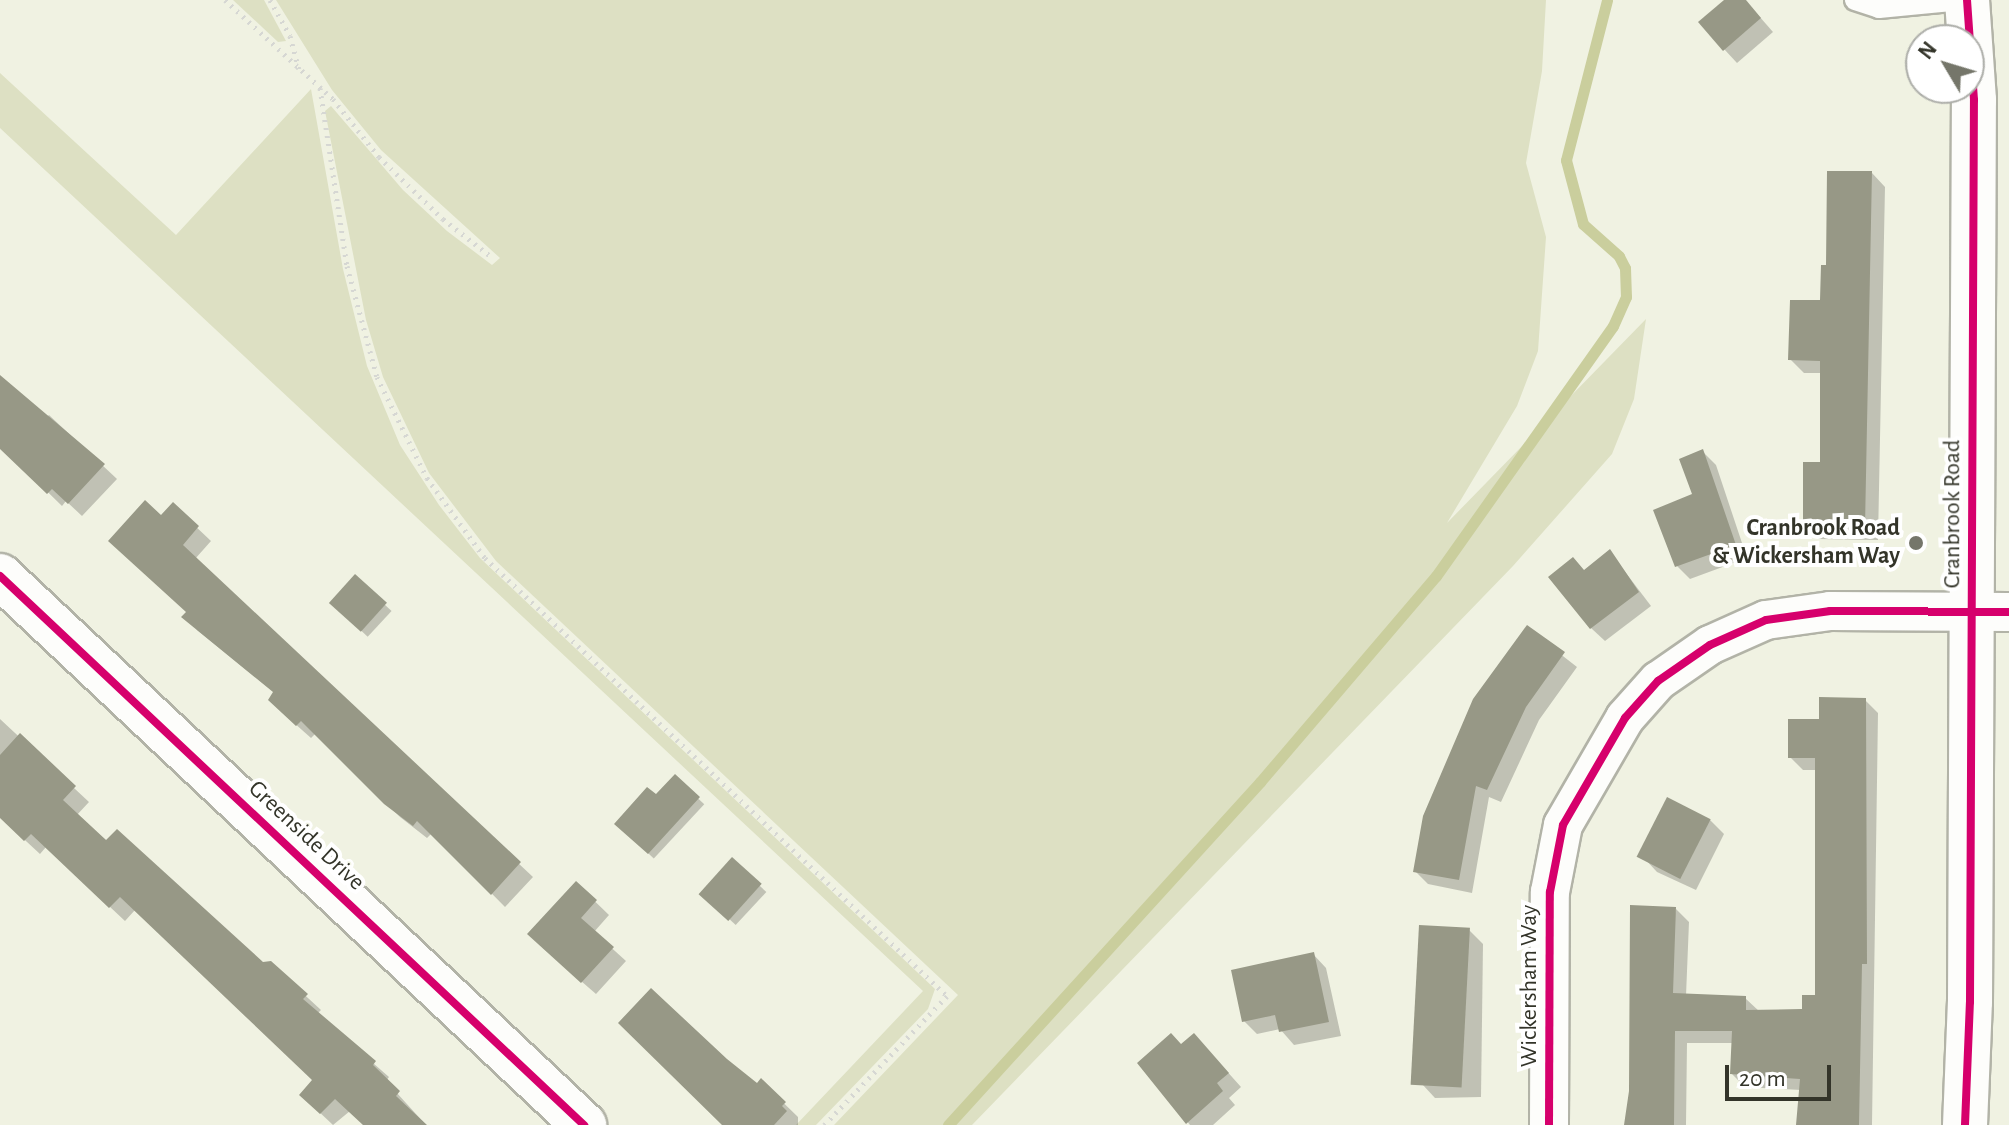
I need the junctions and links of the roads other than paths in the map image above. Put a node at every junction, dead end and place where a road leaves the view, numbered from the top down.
1 (1855, 0) edge
2 (1964, 0) edge
3 (0, 576) edge
4 (1990, 612) edge
5 (584, 1125) edge
6 (1549, 1125) edge
7 (1965, 1125) edge

1 - 2 lane
2 - 4 street, Cranbrook Road
3 - 5 street, Greenside Drive
4 - 6 street, Wickersham Way
4 - 7 street, Cranbrook Road

